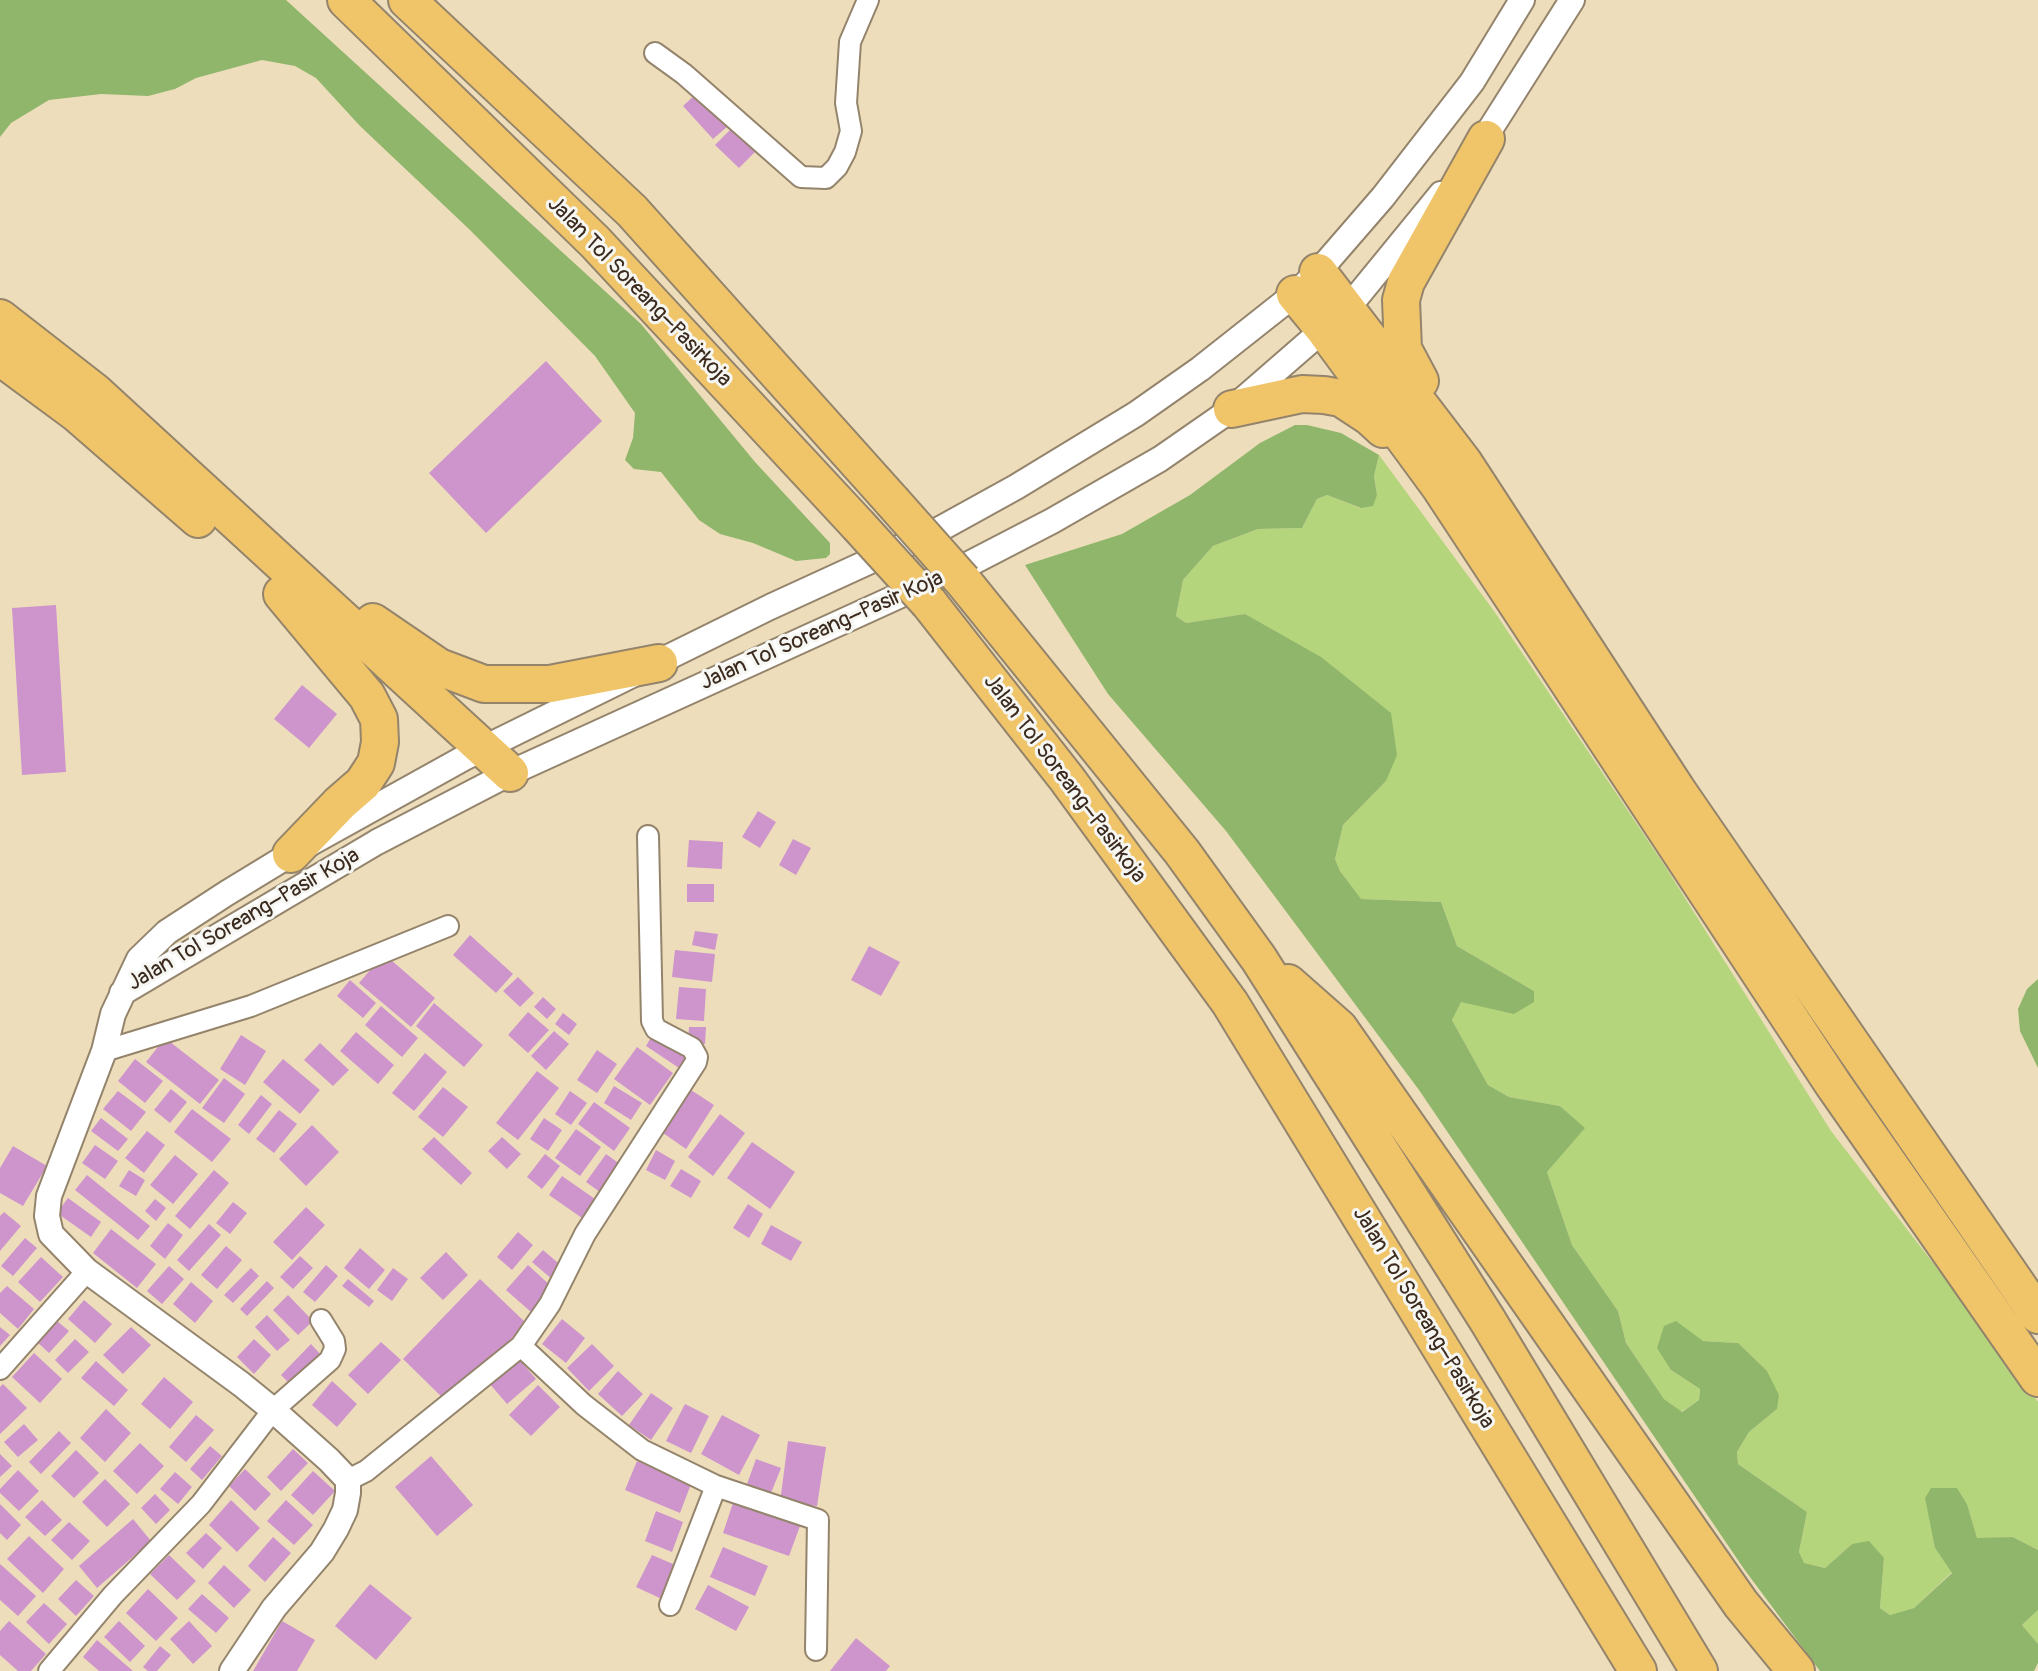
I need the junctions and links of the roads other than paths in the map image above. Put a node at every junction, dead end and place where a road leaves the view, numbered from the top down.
1 (346, 0) edge
2 (407, 0) edge
3 (868, 0) edge
4 (1522, 0) edge
5 (1572, 0) edge
6 (655, 53) dead end
7 (1486, 139) junction
8 (1307, 283) junction
9 (0, 318) edge
10 (1336, 319) junction
11 (0, 357) edge
12 (1232, 409) junction
13 (1452, 475) junction
14 (234, 519) junction
15 (282, 594) junction
16 (659, 663) junction
17 (487, 766) junction
18 (648, 836) dead end
19 (291, 854) junction
20 (448, 926) dead end
21 (1259, 959) junction
22 (122, 993) junction
23 (104, 1051) junction
24 (87, 1271) junction
25 (2038, 1315) edge
26 (321, 1320) dead end
27 (521, 1346) junction
28 (0, 1369) edge
29 (2038, 1378) edge
30 (273, 1410) junction
31 (348, 1480) junction
32 (716, 1486) junction
33 (670, 1605) dead end
34 (816, 1650) dead end
35 (49, 1671) edge
36 (232, 1671) edge
37 (1638, 1671) edge
38 (1699, 1671) edge
39 (1796, 1671) edge

1 - 37 highway, Jalan Tol Soreang–Pasirkoja, bridge
2 - 21 highway, Jalan Tol Soreang–Pasirkoja, bridge
3 - 6 street
4 - 8 street, Jalan Tol Soreang–Pasir Koja
5 - 7 street, Jalan Tol Soreang–Pasir Koja
7 - 10 street, Jalan Tol Soreang–Pasir Koja
7 - 13 highway
8 - 10 highway
8 - 16 street, Jalan Tol Soreang–Pasir Koja
9 - 14 highway
10 - 12 street, Jalan Tol Soreang–Pasir Koja
10 - 13 highway
11 - 15 highway
12 - 13 highway
12 - 17 street, Jalan Tol Soreang–Pasir Koja
13 - 25 highway
13 - 29 highway
14 - 16 highway
14 - 17 highway
15 - 17 highway
15 - 19 highway
16 - 17 street, Jalan Tol Soreang–Pasir Koja
17 - 19 street, Jalan Tol Soreang–Pasir Koja
17 - 22 street, Jalan Tol Soreang–Pasir Koja
18 - 27 street
19 - 22 street, Jalan Tol Soreang–Pasir Koja
20 - 23 street
21 - 38 highway, Jalan Tol Soreang–Pasirkoja
21 - 39 highway
22 - 23 street
23 - 24 street
24 - 28 street
24 - 30 street
26 - 30 street
27 - 31 street
27 - 32 street
30 - 31 street
30 - 35 street
31 - 36 street
32 - 33 street
32 - 34 street

